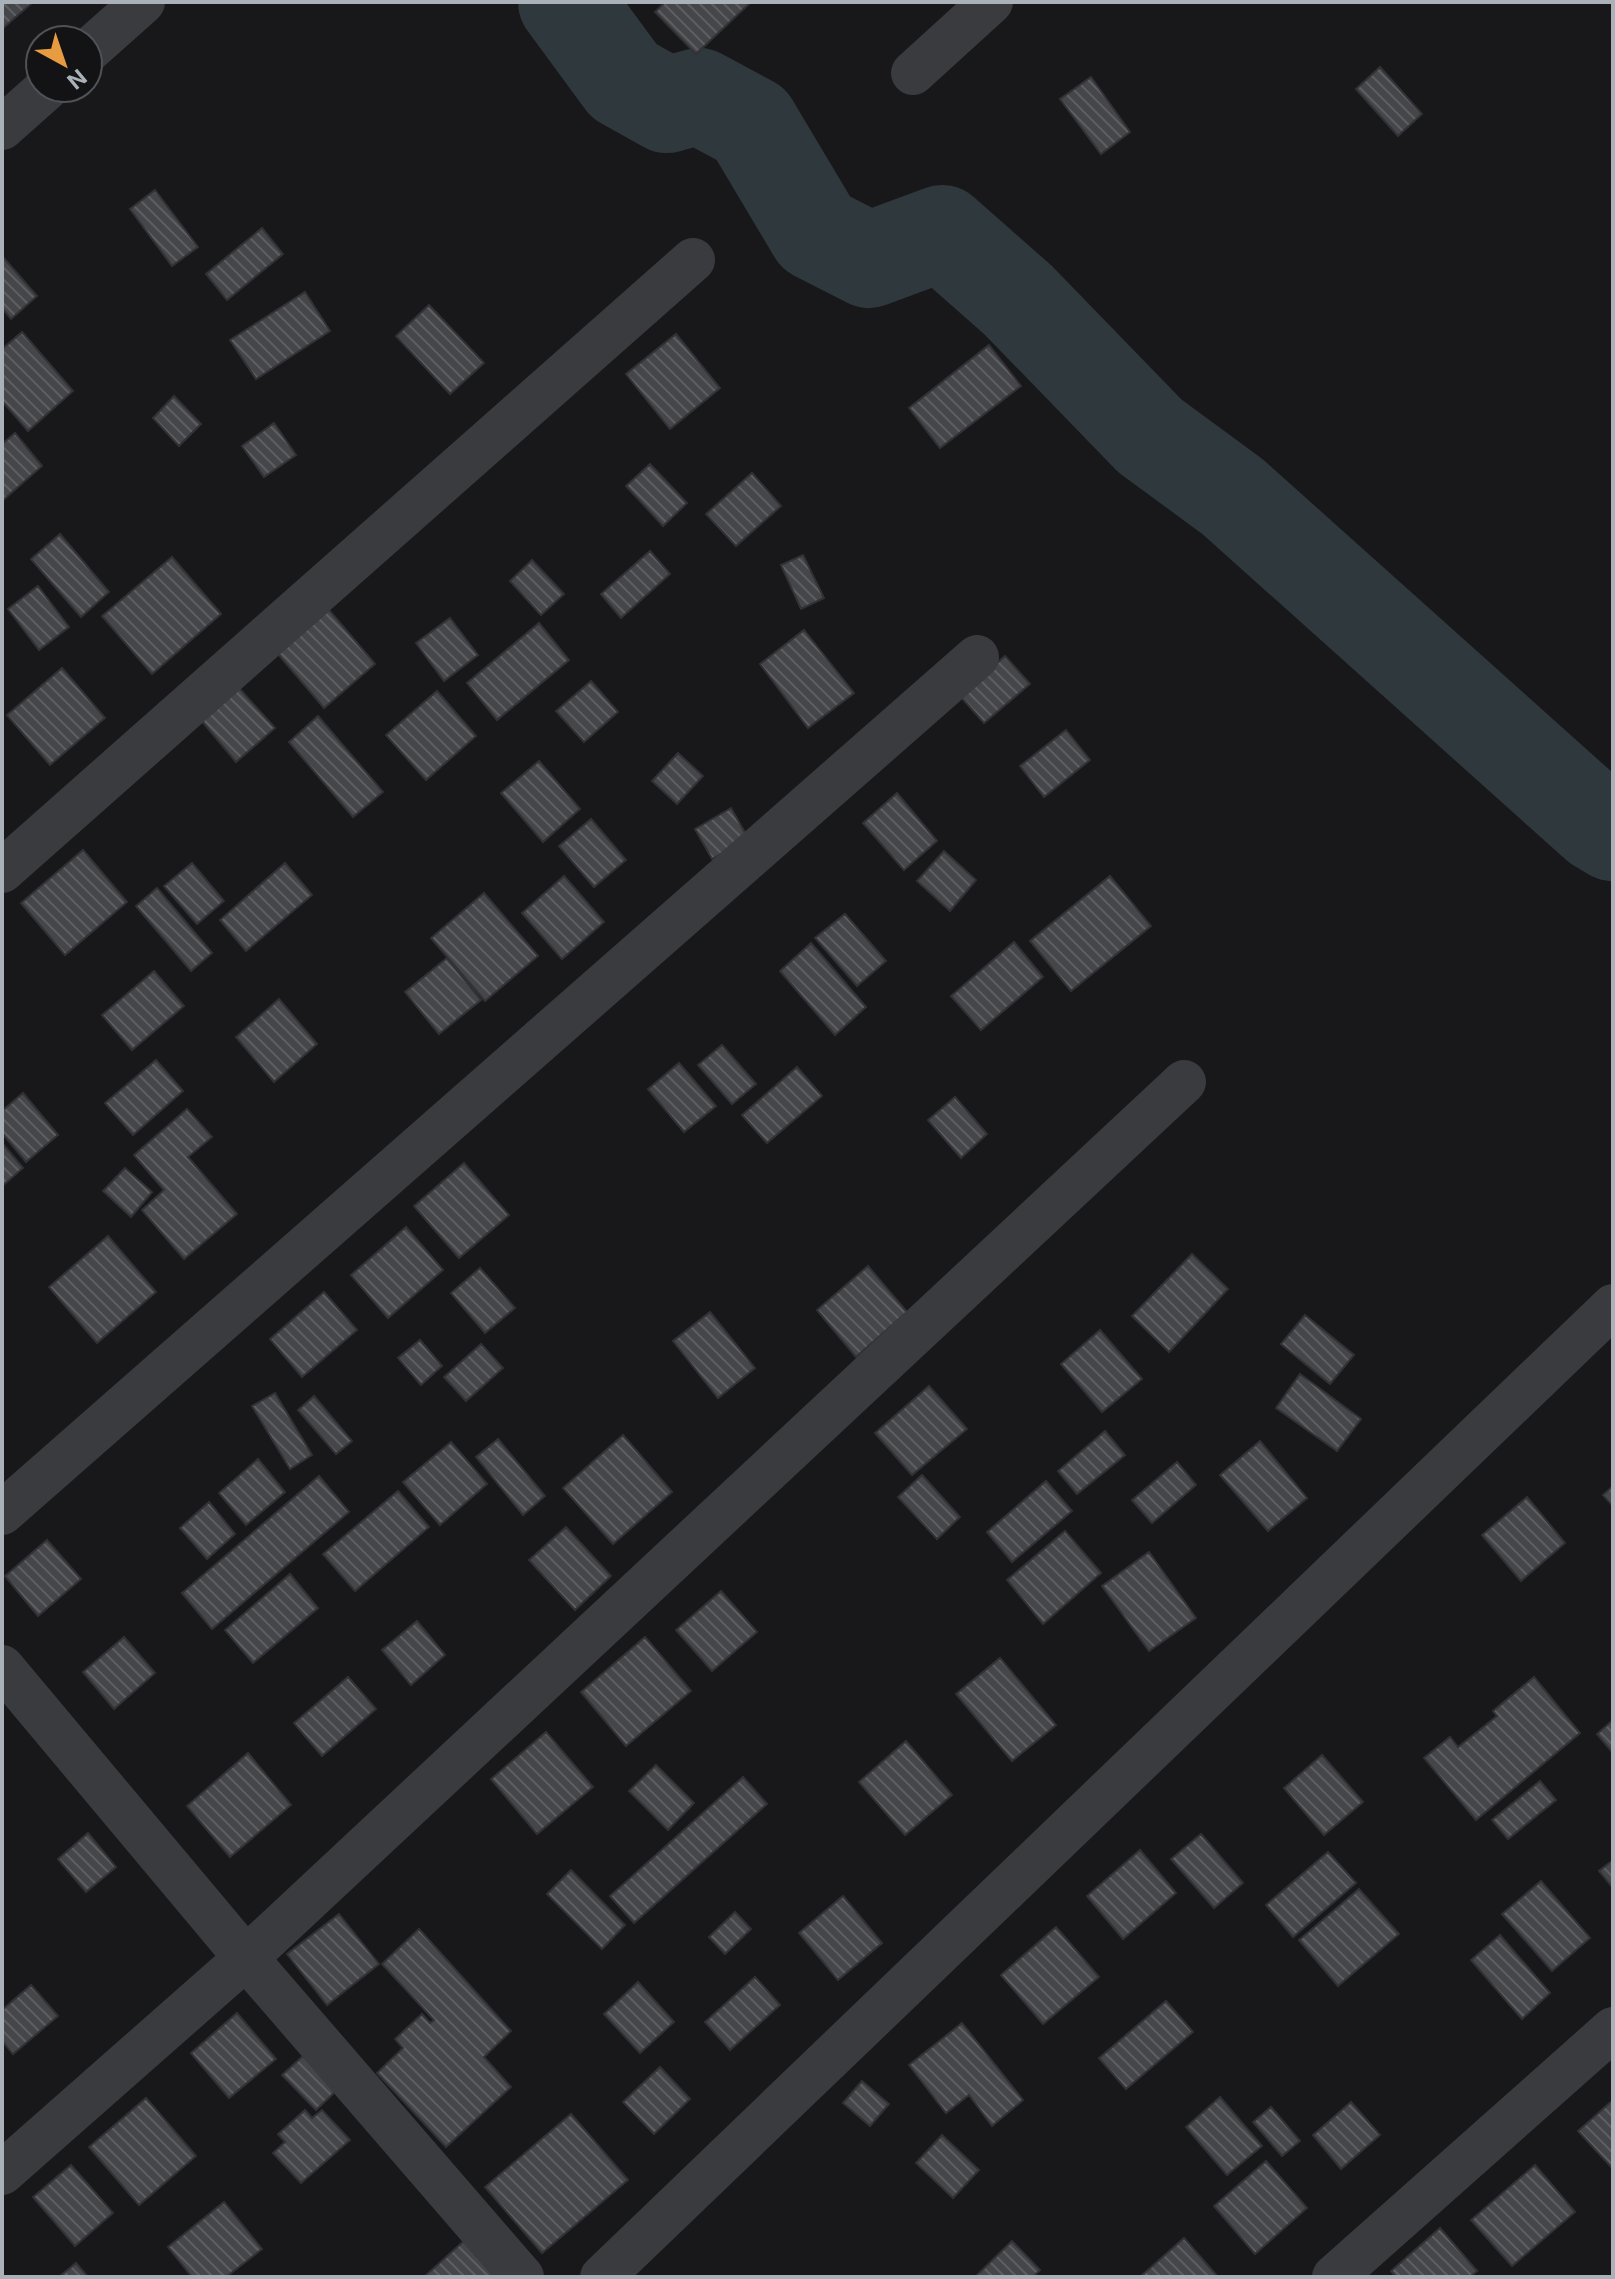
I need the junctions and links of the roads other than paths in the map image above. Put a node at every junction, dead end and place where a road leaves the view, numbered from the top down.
1 (143, 2) edge
2 (991, 2) edge
3 (104, 37) edge
4 (913, 73) dead end
5 (29, 104) edge
6 (2, 128) edge
7 (693, 260) dead end
8 (977, 657) dead end
9 (2, 871) edge
10 (1184, 1082) dead end
11 (1613, 1306) edge
12 (2, 1513) edge
13 (2, 1667) edge
14 (246, 1958) junction
15 (1613, 2029) edge
16 (2, 2173) edge
17 (522, 2277) edge
18 (602, 2277) edge
19 (1334, 2277) edge

1 - 3 street
2 - 4 street
5 - 6 street
7 - 9 street
8 - 12 street
10 - 14 street
11 - 18 street
13 - 14 street
14 - 16 street
14 - 17 street
15 - 19 street

